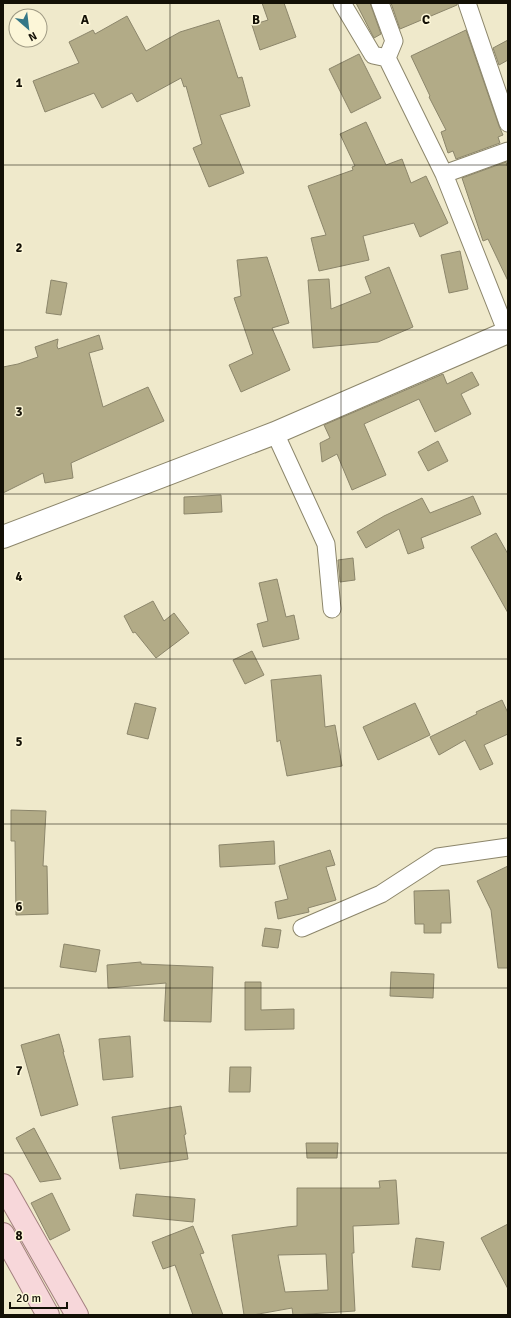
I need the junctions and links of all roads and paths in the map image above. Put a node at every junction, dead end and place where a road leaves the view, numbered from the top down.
1 (342, 3) edge
2 (380, 3) edge
3 (467, 3) edge
4 (388, 58) junction
5 (508, 123) edge
6 (508, 150) edge
7 (444, 174) junction
8 (507, 332) edge
9 (274, 434) junction
10 (3, 537) edge
11 (332, 609) dead end
12 (508, 847) edge
13 (302, 928) dead end
14 (3, 1186) edge
15 (3, 1234) edge
16 (48, 1315) edge
17 (77, 1315) edge

1 - 4 street
2 - 4 street
3 - 5 street
4 - 7 street
6 - 7 street
7 - 8 street
8 - 9 street
9 - 10 street
9 - 11 street
12 - 13 street
14 - 17 main road
15 - 16 main road

